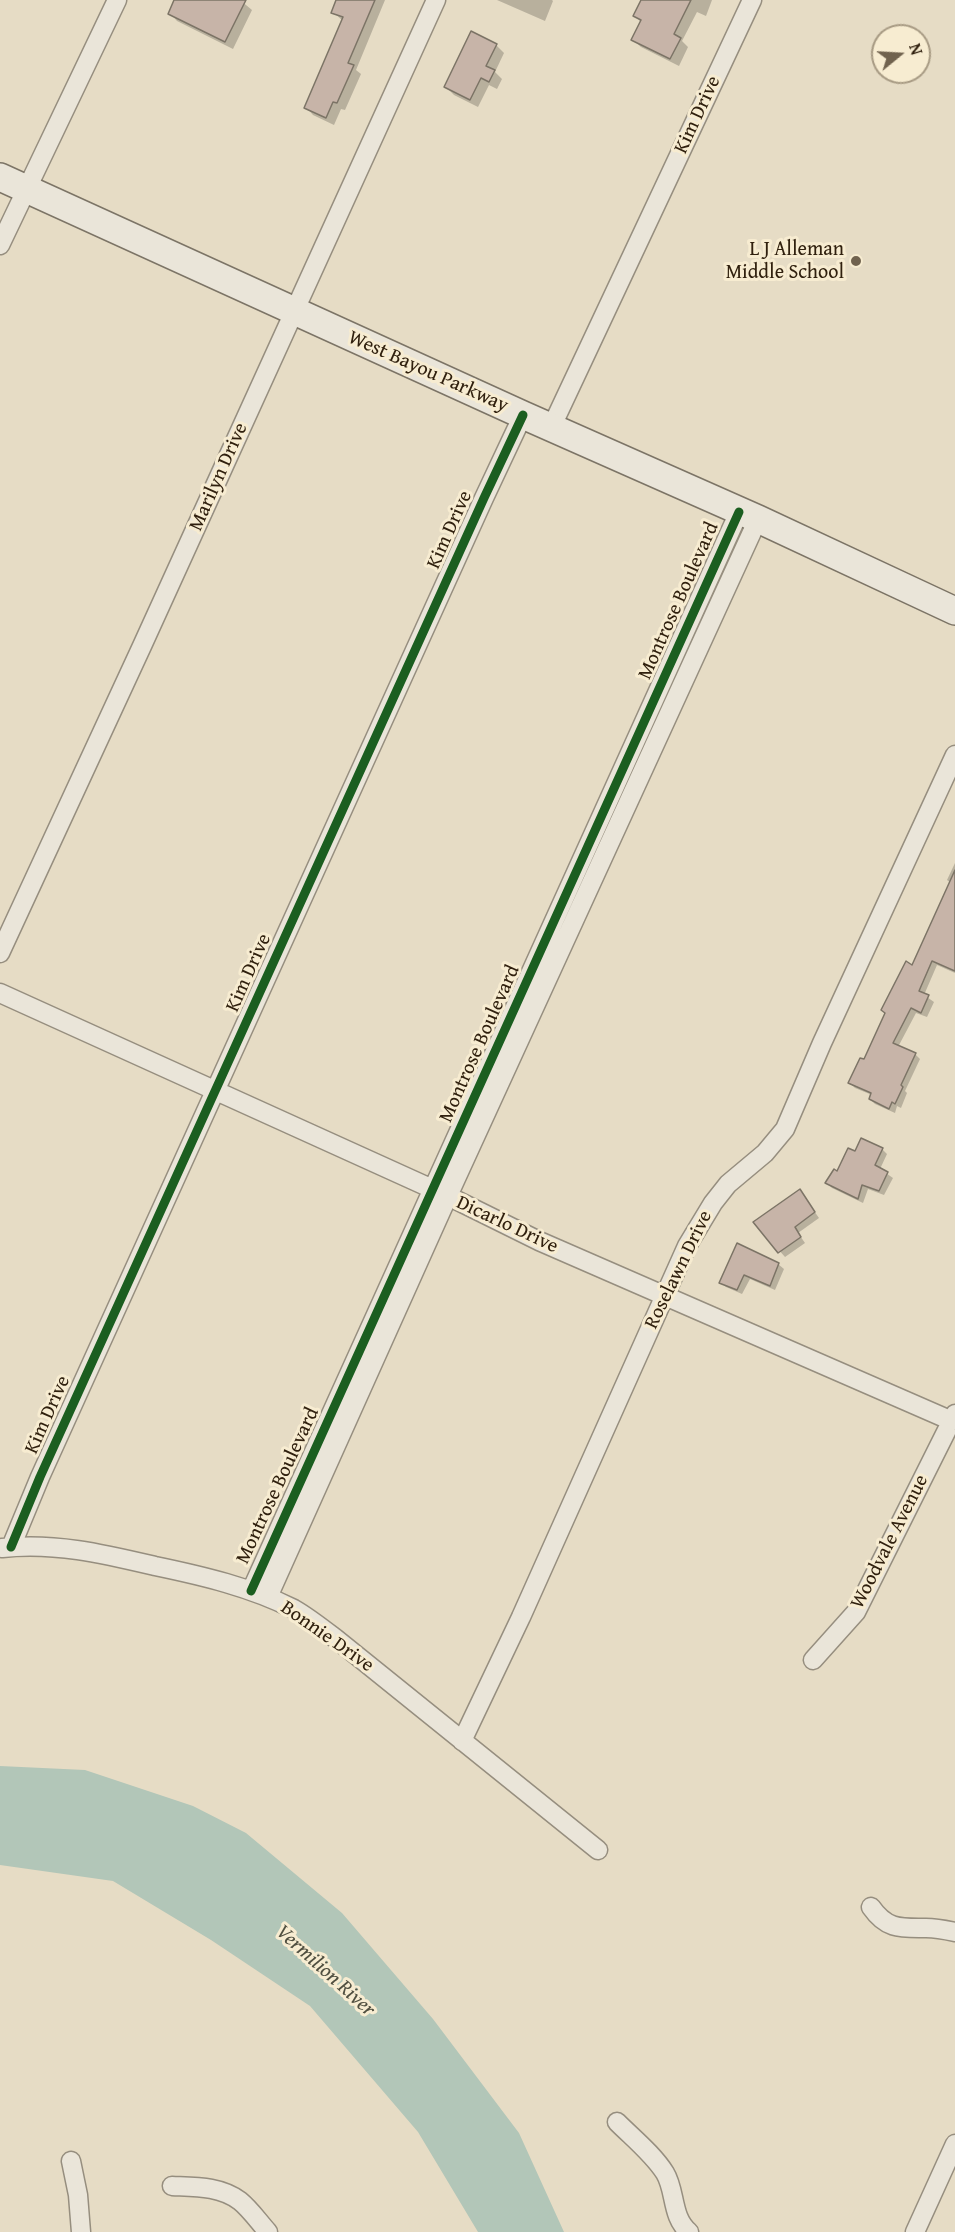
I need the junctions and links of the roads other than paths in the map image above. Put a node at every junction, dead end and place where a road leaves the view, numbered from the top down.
1 (117, 0) edge
2 (436, 0) edge
3 (752, 0) edge
4 (0, 177) edge
5 (27, 189) junction
6 (0, 245) edge
7 (295, 311) junction
8 (523, 415) junction
9 (552, 426) junction
10 (749, 515) junction
11 (955, 611) edge
12 (955, 755) edge
13 (0, 953) edge
14 (0, 993) edge
15 (216, 1091) junction
16 (441, 1193) junction
17 (666, 1295) junction
18 (953, 1418) edge
19 (6, 1548) edge
20 (251, 1591) junction
21 (268, 1597) junction
22 (813, 1660) dead end
23 (462, 1741) junction
24 (598, 1850) dead end
25 (871, 1907) dead end
26 (955, 1932) edge
27 (617, 2122) dead end
28 (955, 2144) edge
29 (71, 2162) dead end
30 (950, 2170) edge
31 (172, 2186) dead end
32 (81, 2232) edge
33 (268, 2232) edge
34 (689, 2232) edge
35 (915, 2232) edge

1 - 5 street
2 - 7 street, Marilyn Drive
3 - 9 street, Kim Drive
4 - 5 street, West Bayou Parkway
5 - 6 street
5 - 7 street, West Bayou Parkway
7 - 8 street, West Bayou Parkway
7 - 13 street, Marilyn Drive
8 - 9 street, West Bayou Parkway
8 - 15 street, Kim Drive
9 - 10 street, West Bayou Parkway
10 - 11 street, West Bayou Parkway
10 - 16 street, Montrose Boulevard
12 - 17 street, Roselawn Drive
14 - 15 street, Dicarlo Drive
15 - 16 street, Dicarlo Drive
15 - 19 street, Kim Drive
16 - 17 street, Dicarlo Drive
16 - 20 street, Montrose Boulevard
16 - 21 street, Montrose Boulevard
17 - 18 street, Dicarlo Drive
17 - 23 street, Roselawn Drive
18 - 22 street, Woodvale Avenue
19 - 20 street, Bonnie Drive
20 - 21 street, Bonnie Drive
21 - 23 street, Bonnie Drive
23 - 24 street, Bonnie Drive
25 - 26 street
27 - 34 street
28 - 30 street
29 - 32 street
30 - 35 street
31 - 33 street

